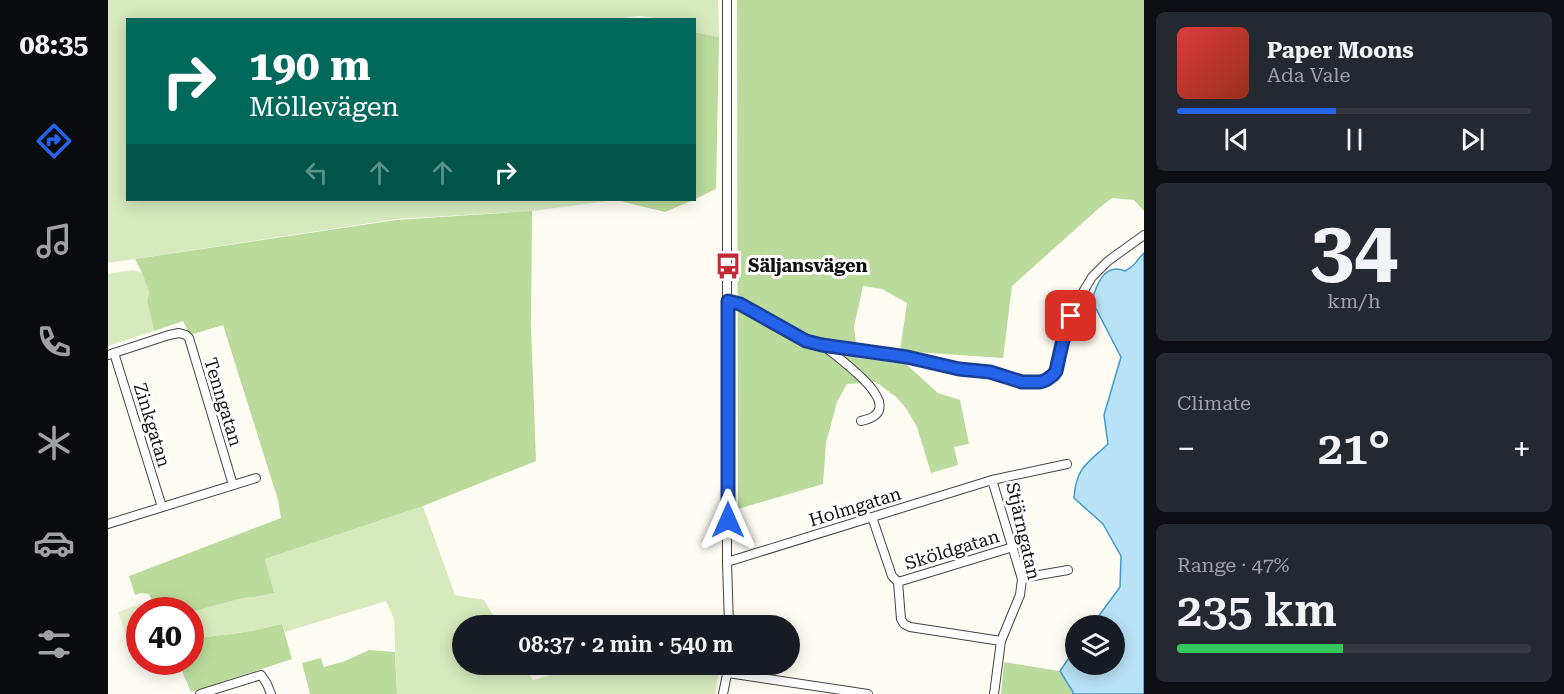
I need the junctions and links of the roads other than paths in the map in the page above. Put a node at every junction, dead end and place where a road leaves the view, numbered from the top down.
1 (727, 0) edge
2 (1144, 235) edge
3 (728, 301) junction
4 (822, 345) junction
5 (111, 354) edge
6 (861, 421) dead end
7 (1067, 464) dead end
8 (256, 478) dead end
9 (992, 480) junction
10 (233, 485) junction
11 (162, 507) junction
12 (872, 517) junction
13 (108, 524) edge
14 (1013, 547) junction
15 (727, 561) junction
16 (1068, 570) dead end
17 (1022, 578) junction
18 (898, 582) junction
19 (729, 615) edge
20 (1001, 641) junction
21 (728, 675) edge
22 (762, 675) edge
23 (200, 694) edge
24 (271, 694) edge
25 (723, 694) edge
26 (868, 694) edge
27 (994, 694) edge

1 - 3 street
2 - 4 street
3 - 4 street
3 - 15 street
4 - 6 street
5 - 10 street, Tenngatan
5 - 11 street, Zinkgatan
7 - 9 street, Stjärngatan
8 - 10 street
9 - 12 street, Holmgatan
9 - 14 street, Stjärngatan
10 - 11 street
11 - 13 street
12 - 15 street, Holmgatan
12 - 18 street
14 - 17 street, Stjärngatan
14 - 18 street, Sköldgatan
15 - 19 street
16 - 17 street
17 - 20 street, Stjärngatan
18 - 20 street
20 - 27 street, Stjärngatan
21 - 25 street
22 - 26 street
23 - 24 street

